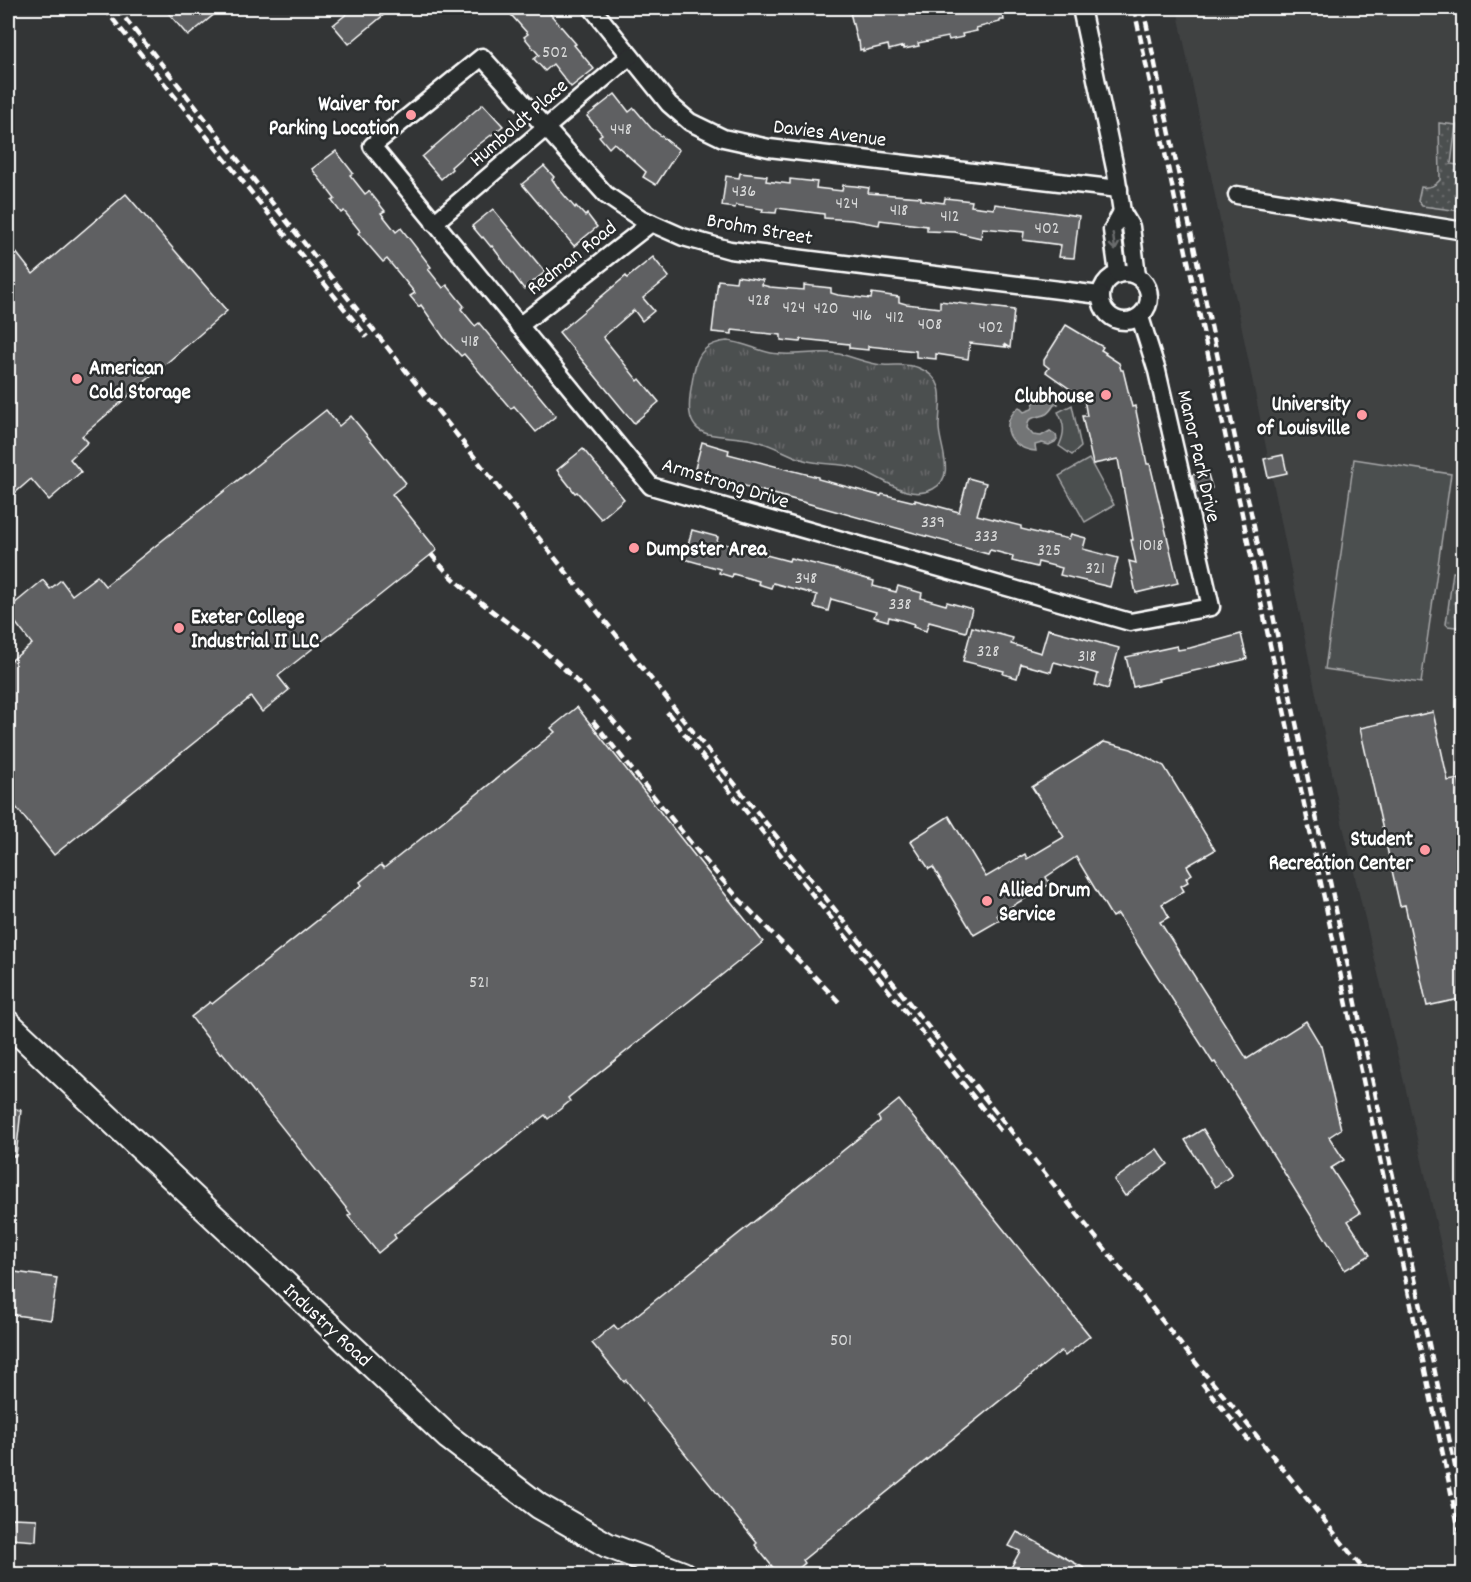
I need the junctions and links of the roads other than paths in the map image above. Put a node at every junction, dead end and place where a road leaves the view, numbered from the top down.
1 (592, 8) edge
2 (1082, 8) edge
3 (630, 56) junction
4 (545, 129) junction
5 (372, 146) joint
6 (1119, 189) junction
7 (1237, 195) dead end
8 (1122, 212) junction
9 (434, 223) junction
10 (651, 223) junction
11 (1464, 231) edge
12 (1118, 274) junction
13 (1137, 276) junction
14 (1100, 295) junction
15 (1140, 316) junction
16 (519, 326) junction
17 (1212, 607) joint
18 (8, 1023) edge
19 (683, 1575) edge

1 - 3 street, Davies Avenue
2 - 6 street
3 - 4 street, Humboldt Place
3 - 6 street, Davies Avenue
4 - 5 street, Brohm Street
4 - 9 street, Humboldt Place
4 - 10 street, Brohm Street
5 - 9 street, Armstrong Drive
6 - 8 street
7 - 11 street
8 -> 12 street
8 - 13 street
9 - 16 street, Armstrong Drive
10 - 14 street, Brohm Street
10 - 16 street, Redman Road
12 - 13 street
12 - 14 street
13 - 15 street
14 - 15 street
15 - 17 street, Manor Park Drive
16 - 17 street, Armstrong Drive
18 - 19 main road, Industry Road

